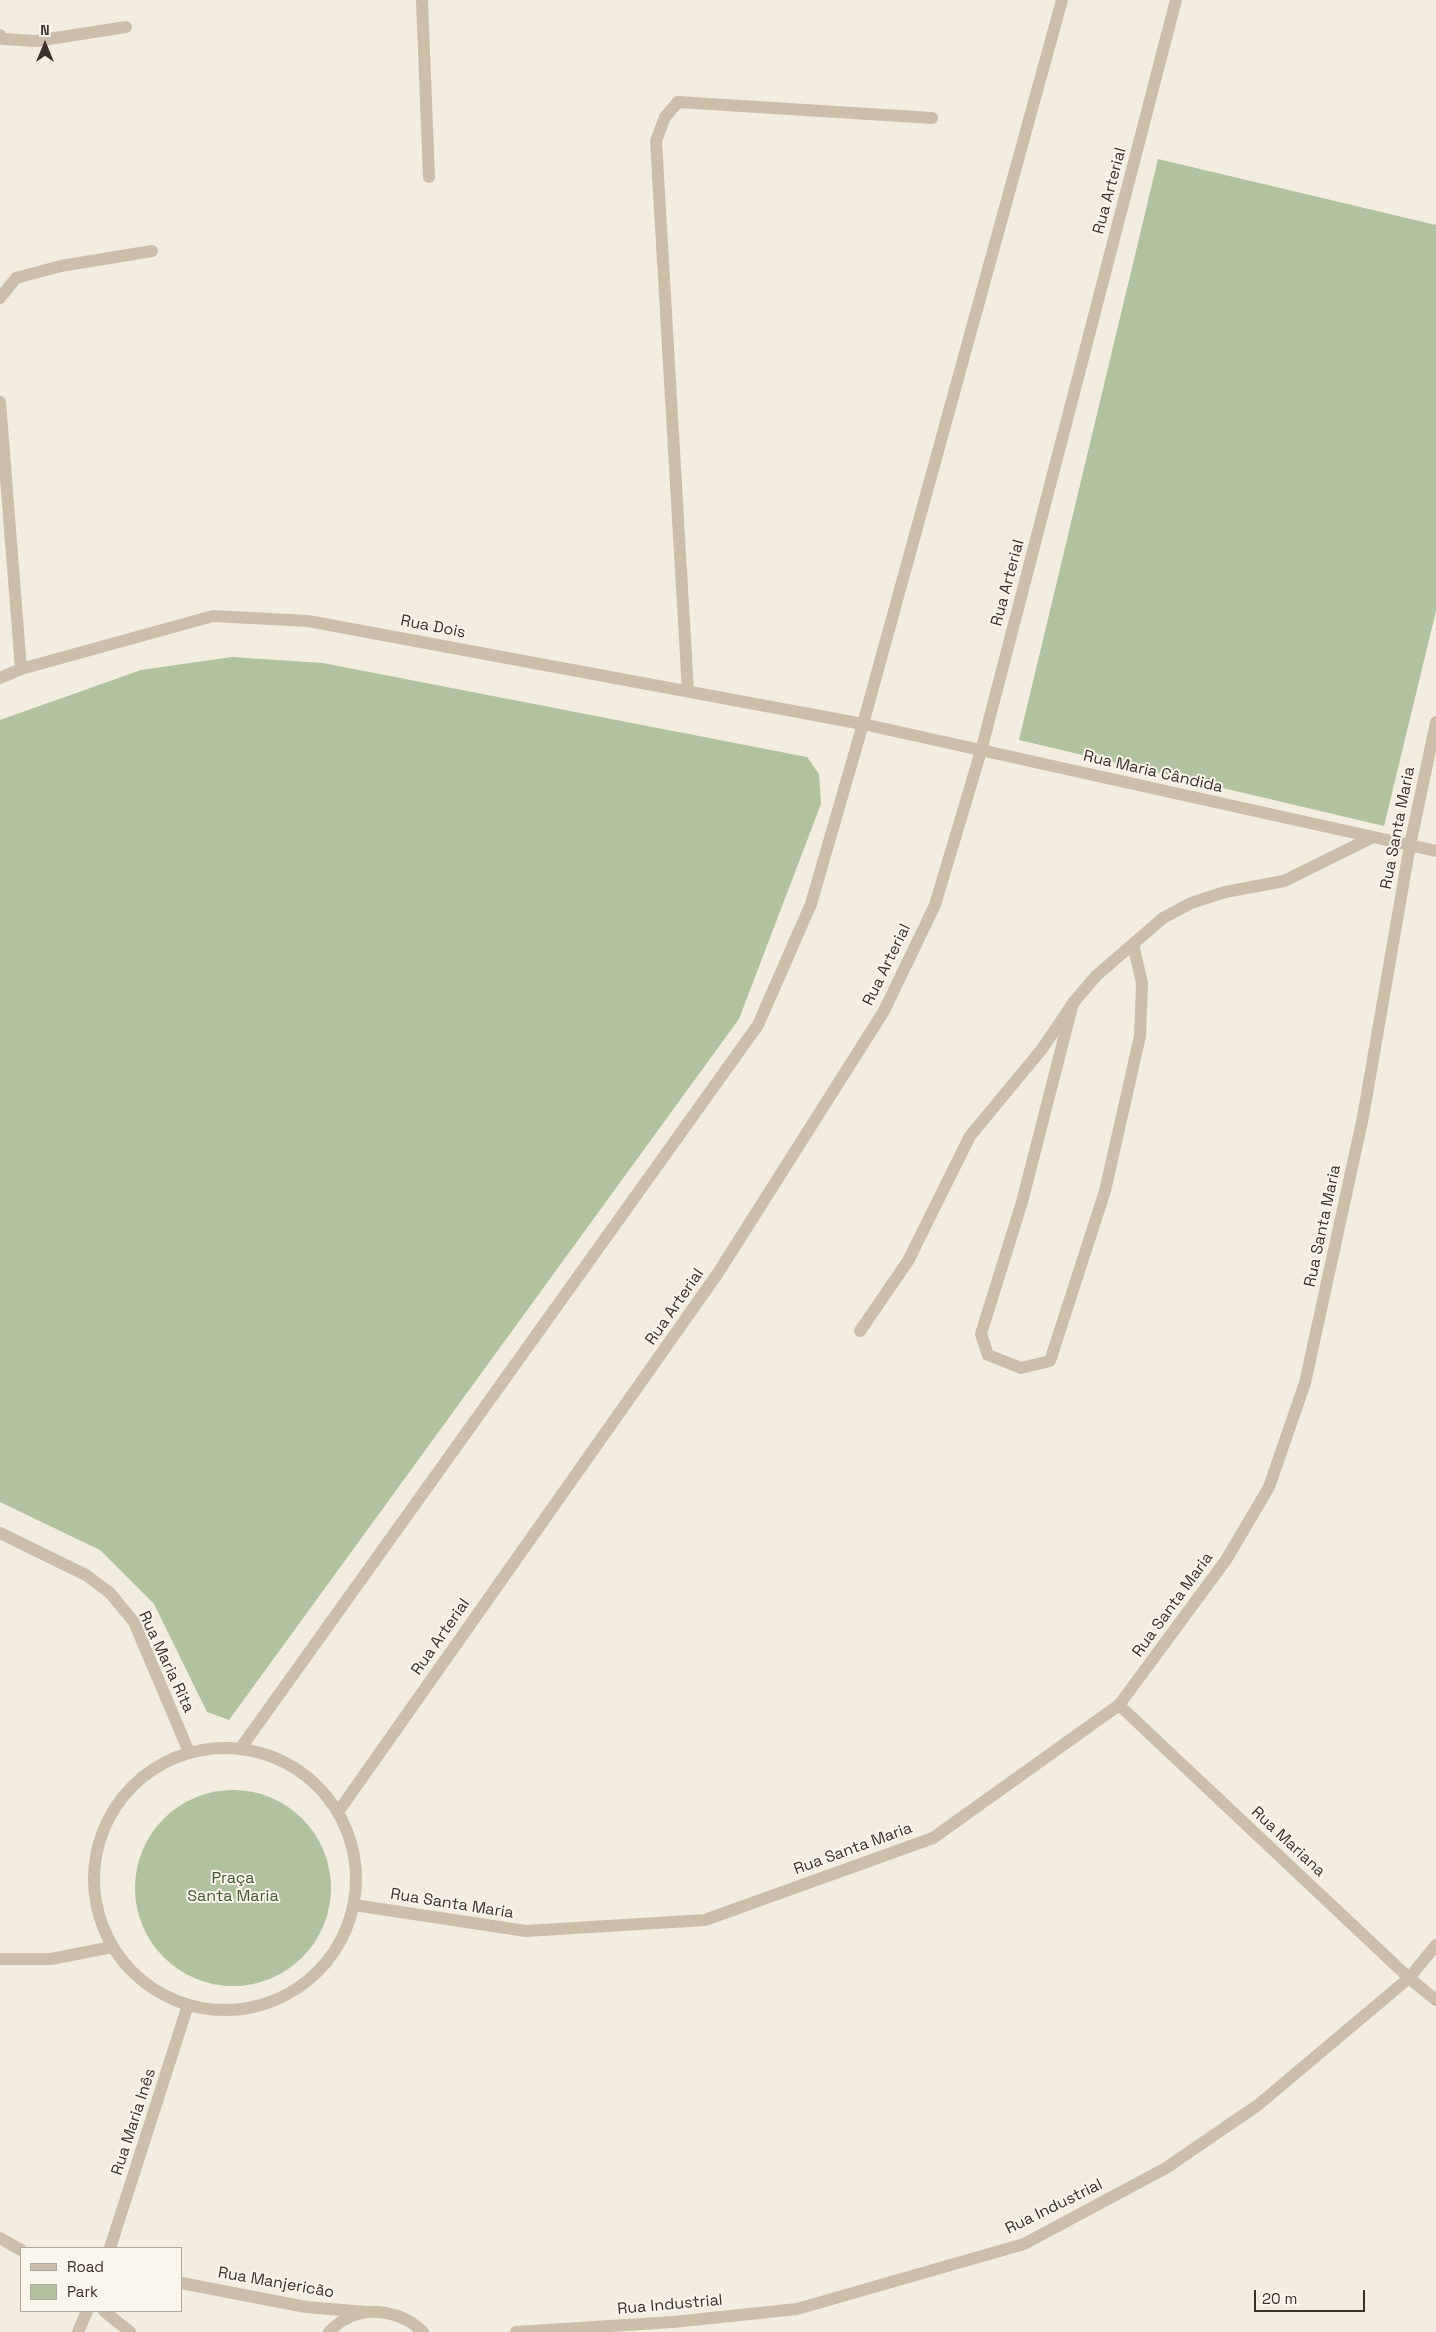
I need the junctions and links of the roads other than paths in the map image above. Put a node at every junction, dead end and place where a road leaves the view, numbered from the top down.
1 (422, 0) edge
2 (1062, 0) edge
3 (1176, 0) edge
4 (126, 27) dead end
5 (0, 34) edge
6 (932, 118) dead end
7 (429, 176) dead end
8 (152, 251) dead end
9 (0, 298) edge
10 (0, 402) edge
11 (22, 669) junction
12 (0, 678) edge
13 (688, 691) junction
14 (1436, 722) edge
15 (863, 724) junction
16 (981, 751) junction
17 (1371, 838) junction
18 (1410, 845) junction
19 (1436, 851) edge
20 (1133, 944) junction
21 (1073, 1003) junction
22 (860, 1331) dead end
23 (0, 1533) edge
24 (1119, 1705) junction
25 (240, 1749) junction
26 (189, 1752) junction
27 (338, 1812) junction
28 (354, 1905) junction
29 (1436, 1945) edge
30 (112, 1947) junction
31 (0, 1959) edge
32 (1409, 1978) junction
33 (1436, 2000) edge
34 (188, 2005) junction
35 (0, 2238) edge
36 (110, 2247) edge
37 (20, 2248) edge
38 (182, 2283) edge
39 (87, 2312) edge
40 (105, 2312) edge
41 (366, 2312) junction
42 (78, 2332) edge
43 (130, 2332) edge
44 (329, 2332) edge
45 (423, 2332) edge
46 (516, 2332) edge

1 - 7 street
2 - 15 street
3 - 16 street, Rua Arterial
4 - 5 street
6 - 13 street
8 - 9 street
10 - 11 street
11 - 12 street, Rua Dois
11 - 13 street, Rua Dois
13 - 15 street, Rua Dois
14 - 18 street, Rua Santa Maria
15 - 16 street, Rua Maria Cândida
15 - 25 street
16 - 17 street, Rua Maria Cândida
16 - 27 street, Rua Arterial
17 - 18 street, Rua Maria Cândida
17 - 20 street
18 - 19 street, Rua Maria Cândida
18 - 24 street, Rua Santa Maria
20 - 21 street
20 - 21 street
21 - 22 street
23 - 26 street, Rua Maria Rita
24 - 28 street, Rua Santa Maria
24 - 32 street, Rua Mariana
25 - 26 street
25 - 27 street
26 - 30 street
27 - 28 street
28 - 34 street
29 - 32 street, Rua Industrial
30 - 31 street
30 - 34 street
32 - 33 street, Rua Mariana
32 - 46 street, Rua Industrial
34 - 36 street, Rua Maria Inês
35 - 37 street
38 - 41 street, Rua Manjericão
39 - 42 street
40 - 43 street
41 - 44 street
41 - 45 street, Rua Manjericão

